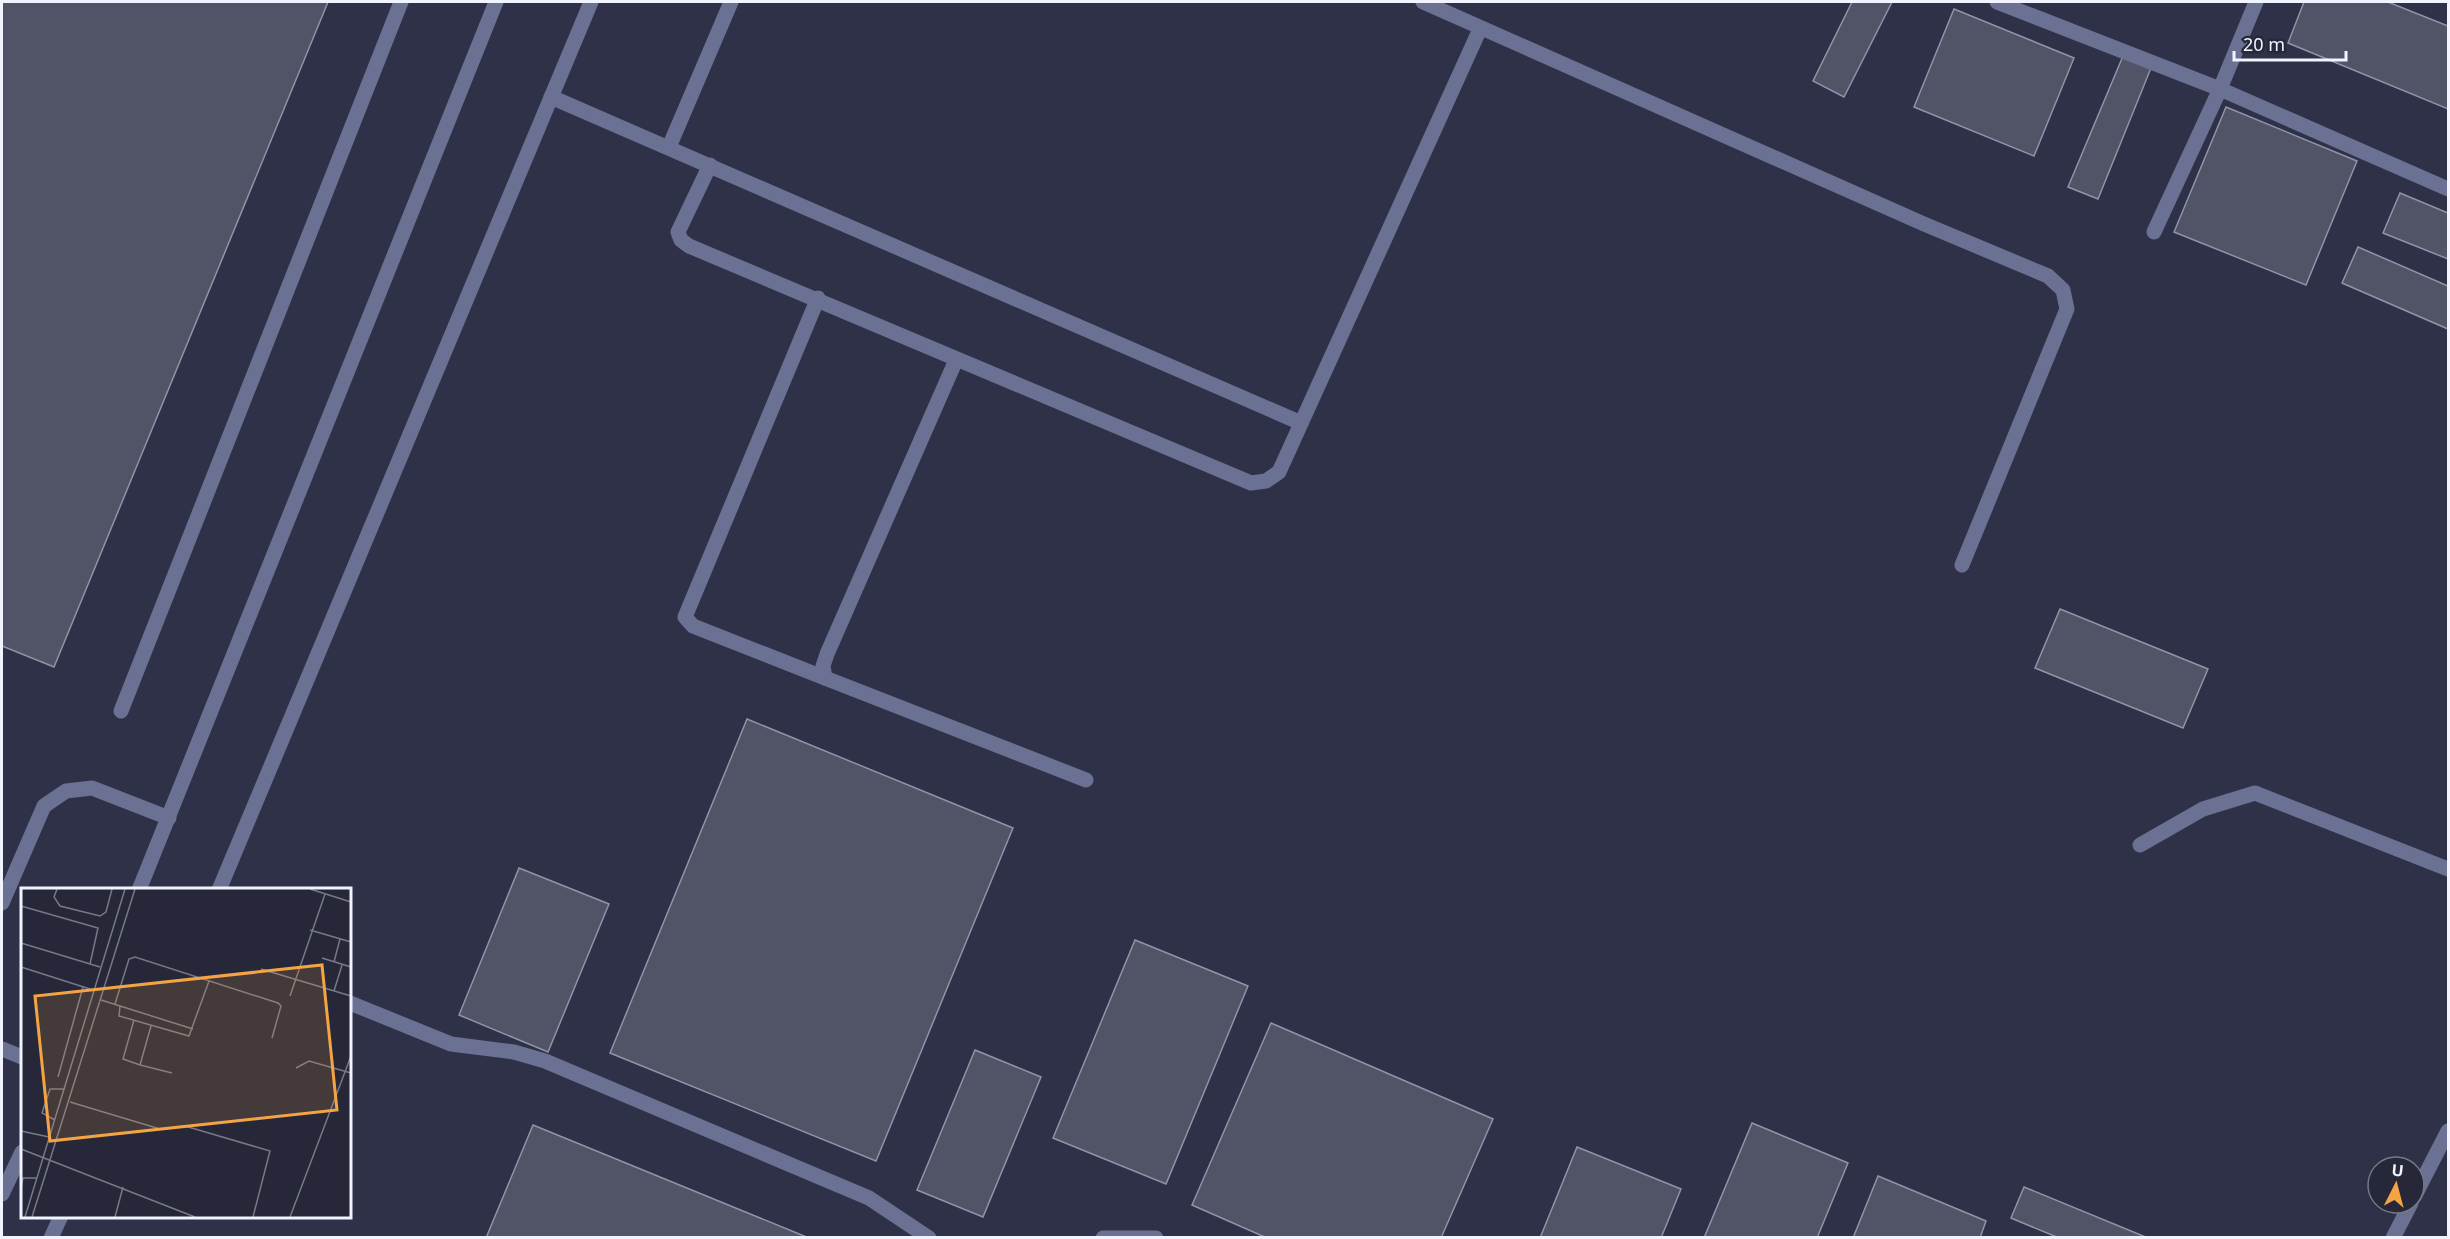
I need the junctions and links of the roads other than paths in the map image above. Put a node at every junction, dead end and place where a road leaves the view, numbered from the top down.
1 (400, 2) edge
2 (494, 2) edge
3 (591, 2) edge
4 (731, 2) edge
5 (1423, 2) edge
6 (1997, 2) edge
7 (2256, 2) edge
8 (1479, 29) junction
9 (2220, 89) junction
10 (551, 97) junction
11 (669, 147) junction
12 (710, 165) junction
13 (2448, 189) edge
14 (2154, 232) dead end
15 (818, 298) junction
16 (956, 360) junction
17 (1301, 423) junction
18 (1962, 565) dead end
19 (825, 678) junction
20 (121, 711) dead end
21 (1086, 780) dead end
22 (169, 818) junction
23 (2140, 844) dead end
24 (2448, 869) edge
25 (140, 888) edge
26 (220, 888) edge
27 (2, 903) edge
28 (351, 1002) edge
29 (2, 1049) edge
30 (21, 1057) edge
31 (2448, 1131) edge
32 (21, 1154) edge
33 (2426, 1174) edge
34 (2, 1194) edge
35 (2405, 1215) edge
36 (60, 1218) edge
37 (51, 1238) edge
38 (929, 1238) edge
39 (1103, 1238) edge
40 (1156, 1238) edge
41 (2393, 1238) edge

1 - 20 lane
2 - 22 lane
3 - 10 lane
4 - 11 lane
5 - 8 lane
6 - 9 lane
7 - 9 lane
8 - 17 lane
8 - 18 lane
9 - 13 lane
9 - 14 lane
10 - 11 lane
10 - 26 lane
11 - 12 lane
12 - 15 lane
12 - 17 lane
15 - 16 lane
15 - 19 lane
16 - 17 lane
16 - 19 lane
19 - 21 lane
22 - 25 lane
22 - 27 lane
23 - 24 lane
28 - 38 lane
29 - 30 lane
31 - 33 lane
32 - 34 lane
35 - 41 lane
36 - 37 lane
39 - 40 lane

